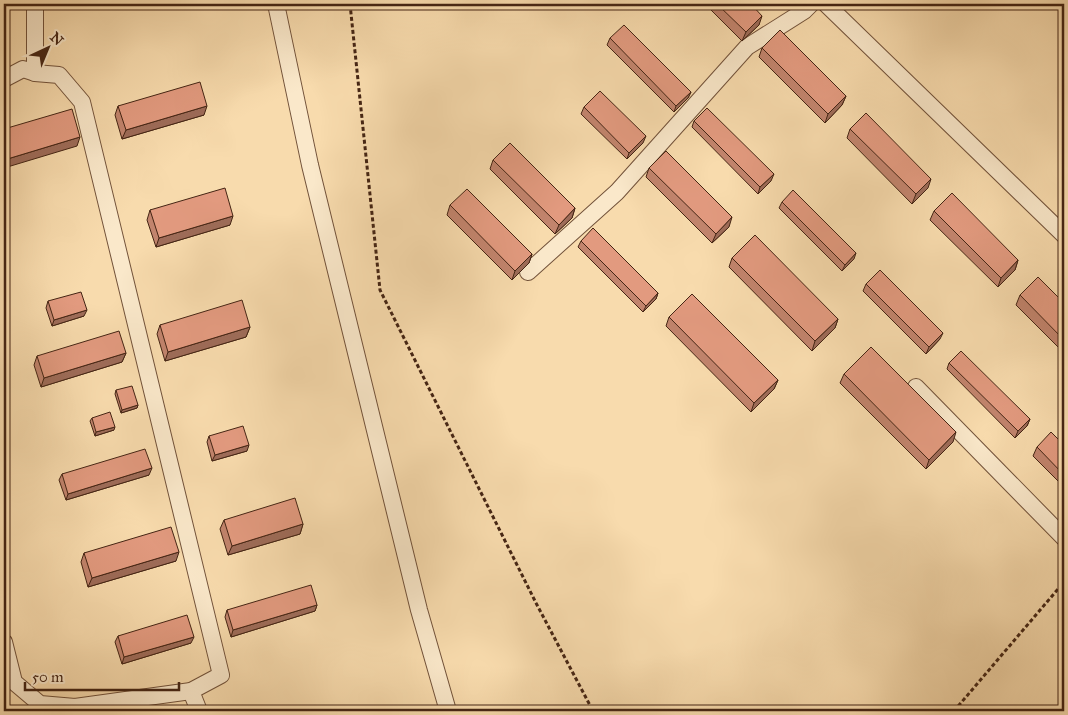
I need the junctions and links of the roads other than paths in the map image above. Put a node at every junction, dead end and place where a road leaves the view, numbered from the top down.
1 (35, 4) edge
2 (276, 4) edge
3 (811, 4) edge
4 (826, 4) edge
5 (35, 73) junction
6 (4, 79) edge
7 (1064, 235) edge
8 (528, 272) edge
9 (916, 387) dead end
10 (1064, 538) edge
11 (4, 642) edge
12 (191, 691) junction
13 (199, 711) edge
14 (448, 711) edge

1 - 5 street
2 - 14 street
3 - 8 street
4 - 7 street
5 - 6 street
5 - 12 street
9 - 10 street
11 - 12 street
12 - 13 street

